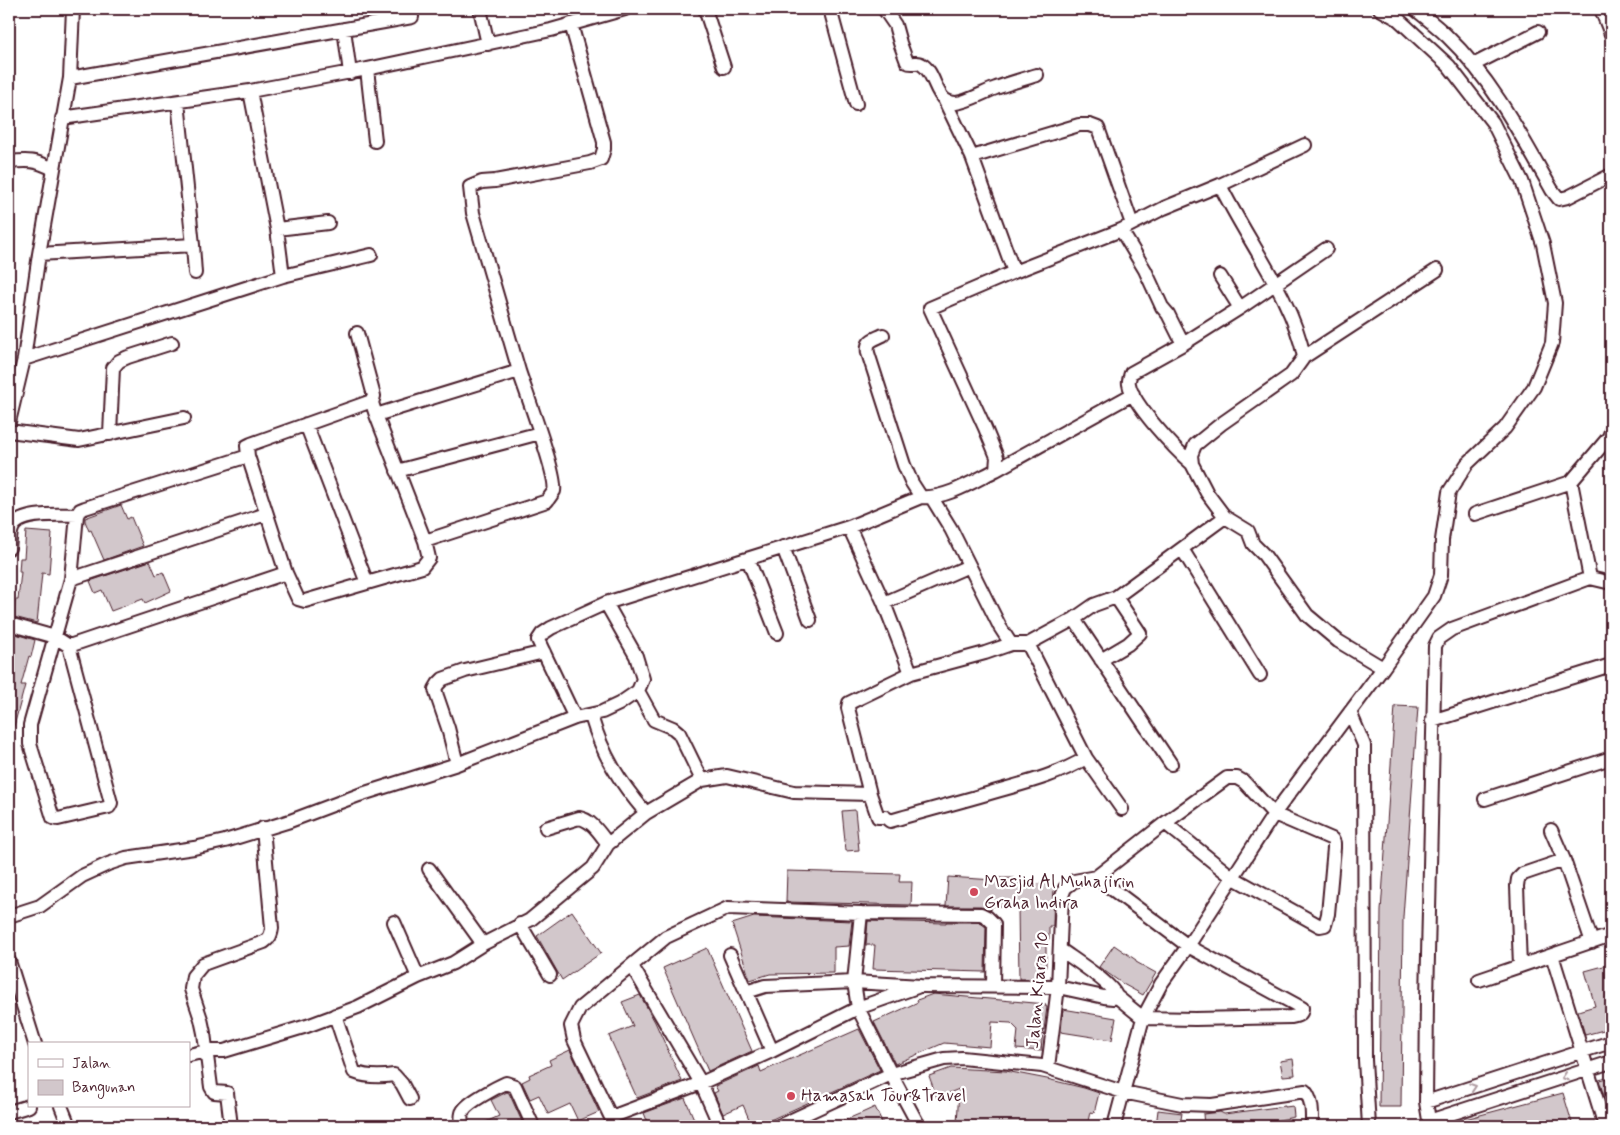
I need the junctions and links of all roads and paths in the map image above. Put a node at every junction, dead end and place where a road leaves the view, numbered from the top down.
1 (73, 9) edge
2 (480, 9) edge
3 (625, 9) edge
4 (705, 9) edge
5 (830, 9) edge
6 (884, 9) edge
7 (1380, 9) edge
8 (1415, 9) edge
9 (1601, 9) edge
10 (412, 17) dead end
11 (571, 24) junction
12 (344, 29) junction
13 (1538, 32) dead end
14 (1611, 34) edge
15 (488, 44) junction
16 (1473, 65) junction
17 (724, 67) dead end
18 (367, 69) junction
19 (350, 73) junction
20 (1037, 75) dead end
21 (70, 78) junction
22 (250, 90) junction
23 (944, 99) junction
24 (178, 102) junction
25 (856, 104) dead end
26 (62, 118) junction
27 (375, 141) dead end
28 (1305, 145) dead end
29 (972, 157) junction
30 (9, 162) edge
31 (53, 169) junction
32 (1611, 175) edge
33 (1220, 185) junction
34 (328, 223) dead end
35 (1126, 227) junction
36 (277, 229) junction
37 (193, 245) junction
38 (1326, 249) dead end
39 (39, 254) junction
40 (371, 255) dead end
41 (1437, 270) dead end
42 (1014, 272) junction
43 (195, 273) dead end
44 (283, 276) junction
45 (1220, 276) dead end
46 (1274, 283) junction
47 (1240, 308) junction
48 (357, 333) dead end
49 (883, 335) dead end
50 (172, 343) dead end
51 (1183, 344) junction
52 (1304, 357) junction
53 (24, 359) junction
54 (518, 371) junction
55 (1133, 394) junction
56 (374, 409) junction
57 (184, 418) dead end
58 (9, 422) edge
59 (306, 424) junction
60 (9, 431) edge
61 (1611, 431) edge
62 (540, 433) junction
63 (110, 434) junction
64 (248, 456) junction
65 (1192, 464) junction
66 (996, 470) junction
67 (397, 471) junction
68 (1572, 482) junction
69 (927, 497) junction
70 (266, 514) junction
71 (1475, 514) dead end
72 (77, 515) junction
73 (1225, 517) junction
74 (849, 527) junction
75 (425, 541) junction
76 (783, 547) junction
77 (9, 548) edge
78 (1182, 549) junction
79 (748, 559) junction
80 (968, 566) junction
81 (286, 573) junction
82 (1590, 578) junction
83 (71, 579) junction
84 (366, 583) junction
85 (1611, 583) edge
86 (1116, 597) junction
87 (606, 603) junction
88 (884, 603) junction
89 (810, 620) dead end
90 (1074, 620) junction
91 (9, 624) edge
92 (777, 633) dead end
93 (55, 637) junction
94 (1010, 644) junction
95 (1028, 644) junction
96 (69, 646) junction
97 (544, 652) junction
98 (1101, 660) junction
99 (1611, 665) edge
100 (1383, 668) junction
101 (911, 673) junction
102 (1260, 676) dead end
103 (638, 691) junction
104 (1350, 712) junction
105 (591, 716) junction
106 (575, 718) junction
107 (1432, 721) junction
108 (1086, 758) junction
109 (1611, 758) edge
110 (457, 764) junction
111 (1171, 764) dead end
112 (702, 780) junction
113 (870, 794) junction
114 (1485, 799) dead end
115 (1122, 809) dead end
116 (646, 813) junction
117 (1274, 814) junction
118 (1165, 823) junction
119 (263, 828) junction
120 (546, 828) dead end
121 (1551, 830) dead end
122 (608, 844) junction
123 (1564, 860) junction
124 (429, 869) dead end
125 (1096, 877) junction
126 (1232, 877) junction
127 (861, 913) junction
128 (9, 916) edge
129 (394, 922) dead end
130 (520, 924) junction
131 (1611, 935) edge
132 (1592, 942) junction
133 (483, 944) junction
134 (1188, 946) junction
135 (1061, 950) junction
136 (730, 955) dead end
137 (1552, 955) junction
138 (9, 963) edge
139 (632, 966) junction
140 (1520, 966) junction
141 (550, 975) dead end
142 (418, 977) junction
143 (1479, 980) dead end
144 (854, 982) junction
145 (921, 986) junction
146 (993, 986) junction
147 (1058, 986) junction
148 (746, 992) junction
149 (1116, 996) junction
150 (858, 1008) junction
151 (335, 1015) junction
152 (1144, 1018) junction
153 (34, 1042) edge
154 (1611, 1042) edge
155 (772, 1051) junction
156 (1582, 1051) junction
157 (206, 1052) junction
158 (190, 1055) edge
159 (1611, 1062) edge
160 (1048, 1067) junction
161 (1588, 1070) junction
162 (891, 1074) junction
163 (701, 1083) junction
164 (1123, 1092) junction
165 (410, 1099) dead end
166 (1426, 1102) junction
167 (28, 1106) edge
168 (62, 1108) edge
169 (9, 1112) edge
170 (613, 1122) edge
171 (1429, 1124) edge
172 (69, 1126) edge
173 (231, 1126) edge
174 (462, 1126) edge
175 (533, 1126) edge
176 (720, 1126) edge
177 (779, 1126) edge
178 (919, 1126) edge
179 (1114, 1126) edge
180 (1312, 1126) edge
181 (1369, 1126) edge
182 (1605, 1126) edge

1 - 21 street
2 - 15 street
3 - 11 street
4 - 17 street
5 - 25 street
6 - 23 street
7 - 100 street
8 - 16 street
9 - 14 street
10 - 12 street
11 - 15 street
11 - 54 street
12 - 19 street
12 - 21 street
13 - 16 street
15 - 18 street
16 - 32 street
18 - 19 street
18 - 27 street
19 - 22 street
20 - 23 street
21 - 26 street
22 - 24 street
22 - 36 street
23 - 29 street
24 - 26 street
24 - 37 street
26 - 31 street
28 - 33 street
29 - 35 street
29 - 42 street
30 - 31 street
31 - 39 street
33 - 35 street
33 - 46 street
34 - 36 street
35 - 42 street
35 - 51 street
36 - 44 street
37 - 39 street
37 - 43 street
38 - 46 street
39 - 53 street
40 - 44 street
41 - 52 street
42 - 66 street
44 - 53 street
45 - 47 street
46 - 47 street
46 - 52 street
47 - 51 street
48 - 56 street
49 - 69 street
50 - 63 street
51 - 55 street
52 - 65 street
53 - 58 street
54 - 56 street
54 - 62 street
55 - 65 street
55 - 66 street
56 - 59 street
56 - 67 street
57 - 63 street
59 - 64 street
59 - 84 street
60 - 63 street
61 - 68 street
62 - 67 street
62 - 75 street
64 - 70 street
64 - 72 street
65 - 73 street
66 - 69 street
67 - 75 street
68 - 71 street
68 - 82 street
69 - 74 street
69 - 80 street
70 - 81 street
70 - 83 street
72 - 77 street
72 - 83 street
73 - 78 street
73 - 100 street
74 - 76 street
74 - 88 street
75 - 84 street
76 - 79 street
76 - 89 street
78 - 86 street
78 - 102 street
79 - 87 street
79 - 92 street
80 - 88 street
80 - 94 street
81 - 84 street
81 - 96 street
82 - 85 street
82 - 107 street
83 - 93 street
86 - 90 street
86 - 98 street
87 - 97 street
87 - 103 street
88 - 101 street
90 - 95 street
90 - 98 street
91 - 93 street
93 - 96 street
93 - 96 street
94 - 95 street
94 - 101 street
95 - 108 street
97 - 106 street
97 - 110 street
98 - 111 street
99 - 107 street
100 - 104 street
101 - 113 street
103 - 105 street
103 - 112 street
104 - 117 street
104 - 181 street
105 - 106 street
105 - 116 street
106 - 110 street
107 - 166 street
108 - 113 street
108 - 115 street
109 - 114 street
110 - 119 street
112 - 113 street
112 - 116 street
116 - 122 street
117 - 118 street, Jalan Kiara 10
117 - 126 street
117 - 126 street, Jalan Kiara 10
118 - 125 street, Jalan Kiara 10
118 - 126 street, Jalan Kiara 10
119 - 128 street
119 - 157 street
120 - 122 street
121 - 123 street
122 - 130 street
123 - 132 street
123 - 140 street
124 - 133 street
125 - 134 street
125 - 135 street, Jalan Kiara 10
126 - 134 street
127 - 139 street
127 - 144 street
127 - 146 street
129 - 142 street
130 - 133 street
130 - 141 street
131 - 132 street
132 - 137 street
133 - 142 street
134 - 152 street
134 - 152 street
135 - 147 street, Jalan Kiara 10
135 - 149 street
136 - 148 street
137 - 140 street
137 - 156 street
138 - 153 street
139 - 163 street
139 - 170 street
140 - 143 street
142 - 151 street
144 - 145 street
144 - 148 street
144 - 150 street
145 - 146 street
145 - 150 street
146 - 147 street
147 - 149 street
147 - 160 street, Jalan Kiara 10
148 - 155 street
149 - 152 street
150 - 155 street
150 - 162 street
151 - 157 street
151 - 165 street
152 - 164 street
154 - 156 street
155 - 163 street
156 - 161 street
166 -> 156 street
157 - 158 street
157 - 173 street
159 - 161 street
160 - 162 street
160 - 164 street
161 -> 171 street
161 - 182 street
162 - 177 street
162 - 178 street
163 - 170 street
163 - 176 street
164 - 179 street
164 - 180 street
166 - 171 street
167 - 169 street
168 - 172 street
174 - 175 street

